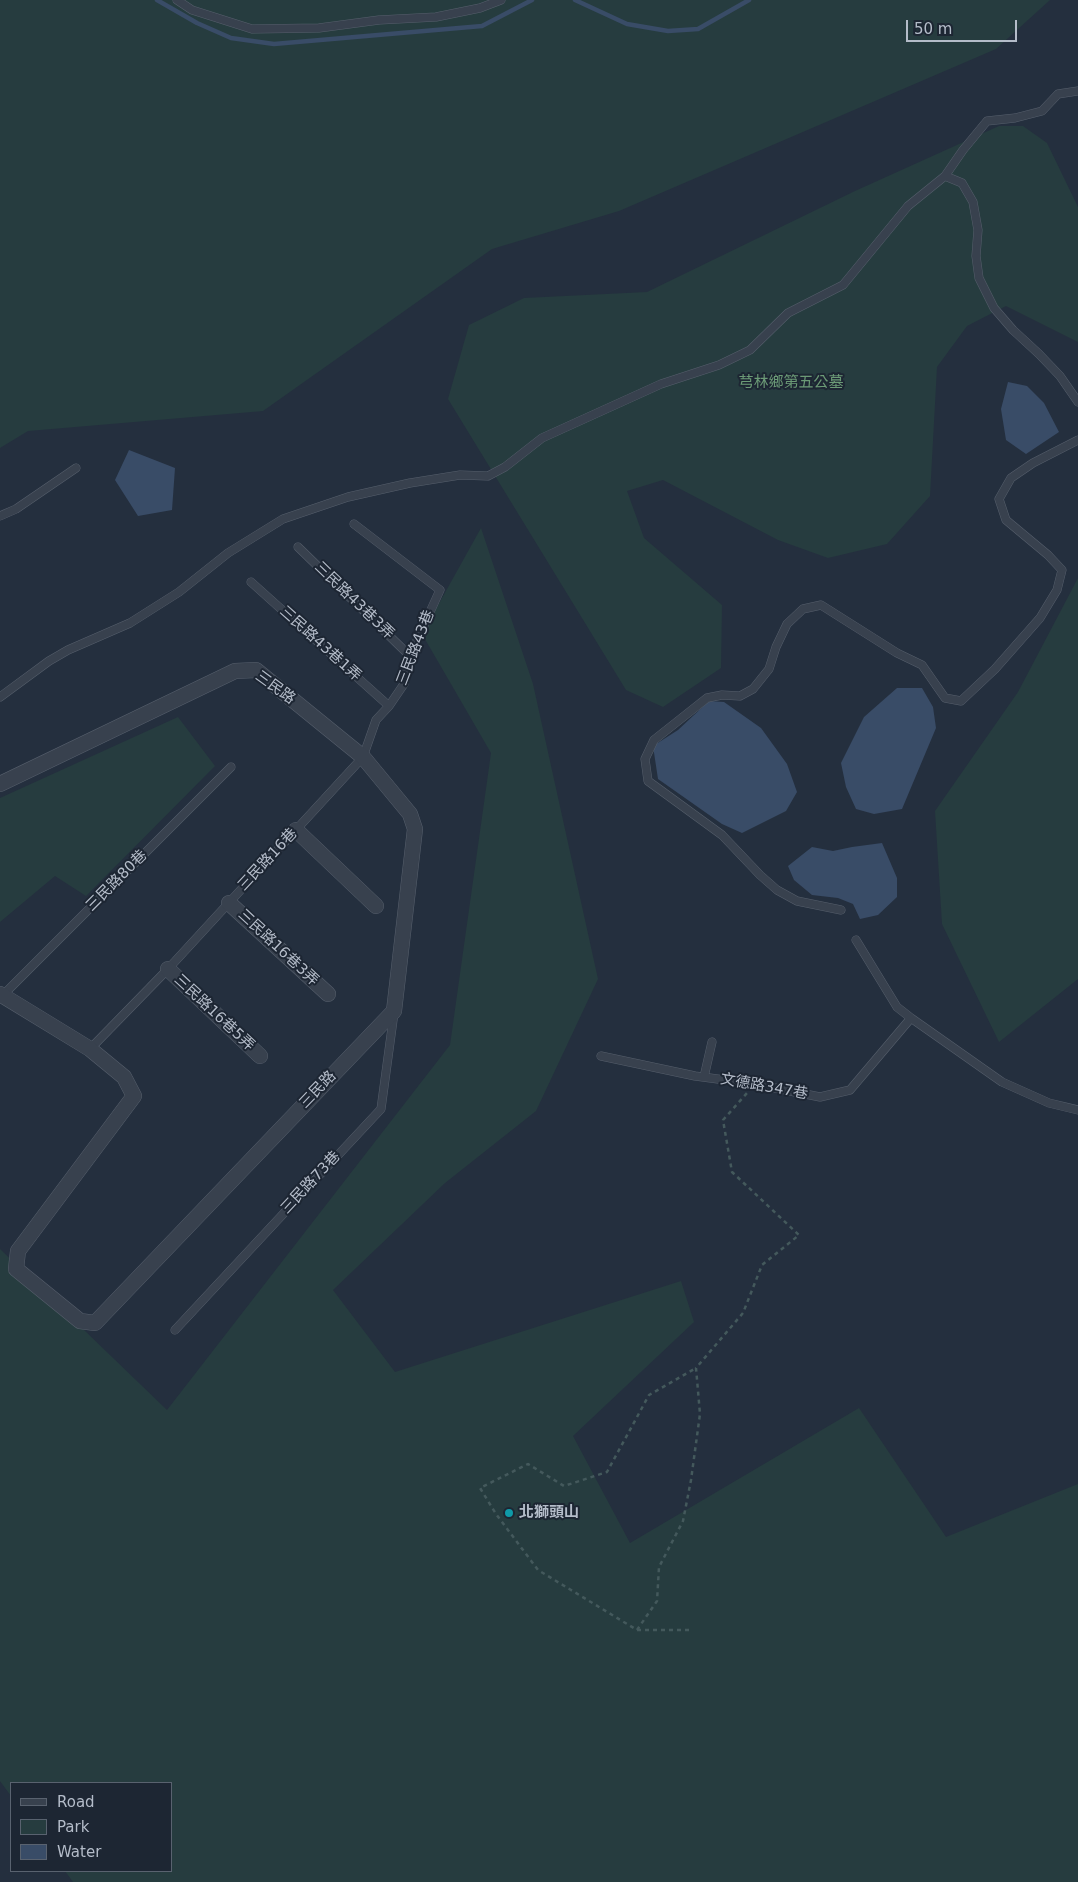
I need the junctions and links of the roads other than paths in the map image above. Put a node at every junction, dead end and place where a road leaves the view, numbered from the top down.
1 (177, 0) edge
2 (501, 0) edge
3 (1078, 91) edge
4 (945, 176) junction
5 (1078, 402) edge
6 (1078, 440) edge
7 (76, 468) dead end
8 (0, 516) edge
9 (354, 524) dead end
10 (298, 547) dead end
11 (251, 582) dead end
12 (410, 656) junction
13 (0, 698) edge
14 (389, 706) junction
15 (363, 757) junction
16 (231, 767) dead end
17 (0, 784) edge
18 (296, 830) junction
19 (229, 903) junction
20 (376, 906) dead end
21 (841, 910) dead end
22 (856, 940) dead end
23 (168, 969) junction
24 (1, 994) edge
25 (328, 994) dead end
26 (394, 1011) junction
27 (911, 1018) junction
28 (712, 1042) dead end
29 (90, 1049) junction
30 (260, 1056) dead end
31 (601, 1056) dead end
32 (704, 1077) junction
33 (1078, 1110) edge
34 (174, 1330) dead end

1 - 2 lane
3 - 4 lane
4 - 5 lane
4 - 13 lane
6 - 21 lane
7 - 8 lane
9 - 12 lane, 三民路43巷
10 - 12 lane, 三民路43巷3弄
11 - 14 lane, 三民路43巷1弄
12 - 14 lane, 三民路43巷
14 - 15 lane, 三民路43巷
15 - 17 street, 三民路
15 - 18 lane, 三民路16巷
15 - 26 street, 三民路
16 - 24 lane, 三民路80巷
18 - 19 lane, 三民路16巷
18 - 20 street
19 - 23 lane, 三民路16巷
19 - 25 street, 三民路16巷3弄
22 - 27 lane
23 - 29 lane, 三民路16巷
23 - 30 street, 三民路16巷5弄
24 - 29 street, 三民路
26 - 29 street, 三民路
26 - 34 lane, 三民路73巷
27 - 32 lane, 文德路347巷
27 - 33 lane
28 - 32 lane
31 - 32 lane, 文德路347巷

